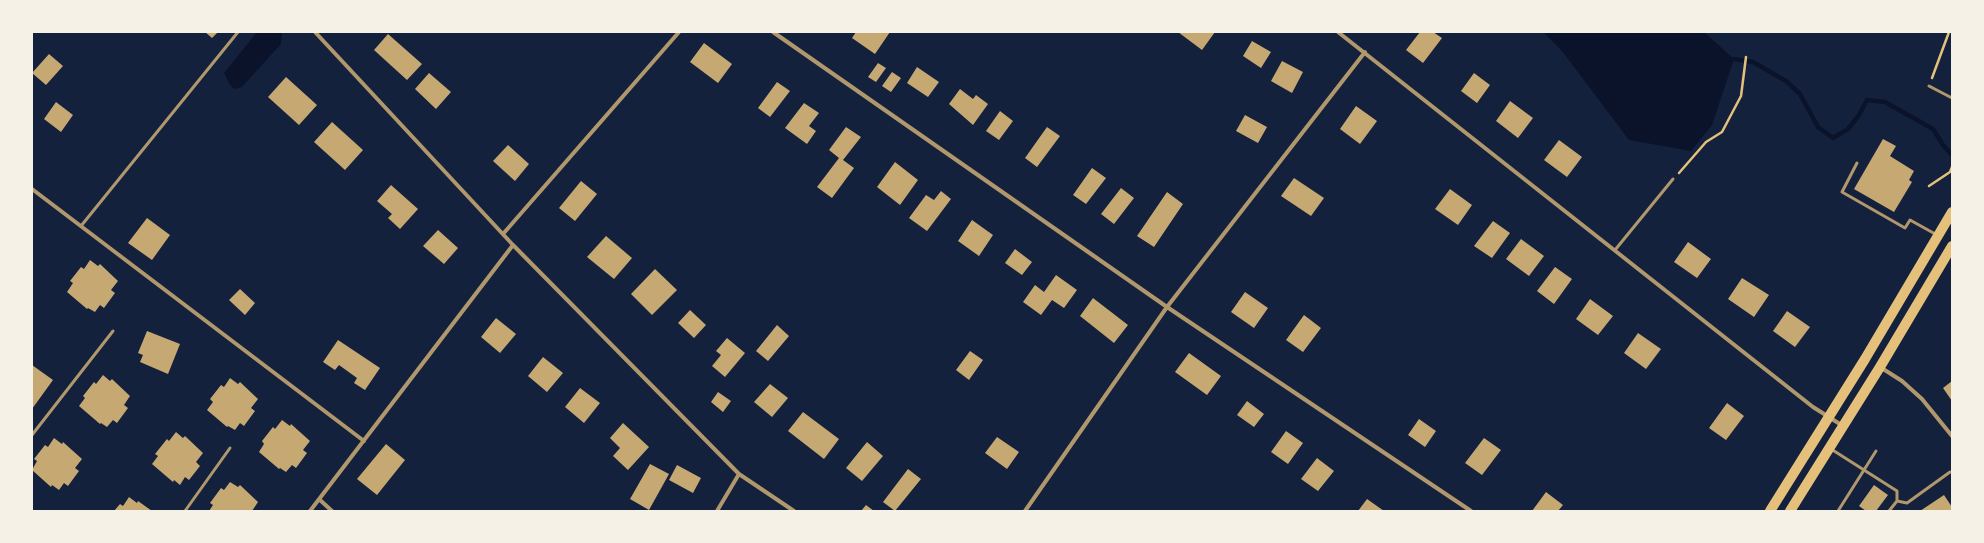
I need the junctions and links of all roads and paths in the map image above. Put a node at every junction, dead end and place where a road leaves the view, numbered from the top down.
1 (238, 32) edge
2 (315, 32) edge
3 (679, 32) edge
4 (773, 32) edge
5 (1338, 32) edge
6 (1949, 32) edge
7 (1365, 52) junction
8 (1746, 57) dead end
9 (1929, 86) joint
10 (1952, 98) edge
11 (1857, 163) dead end
12 (1952, 167) edge
13 (1673, 179) joint
14 (1929, 186) dead end
15 (32, 189) edge
16 (1952, 212) edge
17 (82, 226) junction
18 (503, 234) junction
19 (1939, 236) junction
20 (513, 245) junction
21 (1952, 246) edge
22 (1615, 250) junction
23 (1167, 307) junction
24 (112, 331) dead end
25 (1880, 367) junction
26 (1829, 417) junction
27 (1843, 426) junction
28 (32, 435) edge
29 (1952, 436) edge
30 (364, 441) junction
31 (230, 448) dead end
32 (1830, 448) junction
33 (1876, 451) dead end
34 (1864, 470) junction
35 (1950, 472) dead end
36 (739, 474) junction
37 (320, 500) junction
38 (1897, 501) junction
39 (185, 511) edge
40 (310, 511) edge
41 (332, 511) edge
42 (717, 511) edge
43 (794, 511) edge
44 (1024, 511) edge
45 (1472, 511) edge
46 (1770, 511) edge
47 (1790, 511) edge
48 (1838, 511) edge
49 (1889, 511) edge

1 - 17 lane
2 - 18 street
3 - 18 street
4 - 23 street
5 - 7 street
6 - 9 path
7 - 22 street
7 - 23 street
8 - 13 path
9 - 10 lane
11 - 19 lane
12 - 14 path
13 - 22 lane
15 - 17 street
16 - 19 main road
17 - 30 street
18 - 20 street
19 - 26 main road
20 - 30 street
20 - 36 street
21 - 25 main road
22 - 26 street
23 - 44 street
23 - 45 street
24 - 28 lane
25 - 27 main road
25 - 29 street
26 - 27 street
26 - 46 main road
27 - 32 main road
30 - 37 street
31 - 39 lane
32 - 34 lane
32 - 47 main road
33 - 34 lane
34 - 38 lane
34 - 48 lane
35 - 38 lane
36 - 42 street
36 - 43 street
37 - 40 street
37 - 41 street
38 - 49 lane

